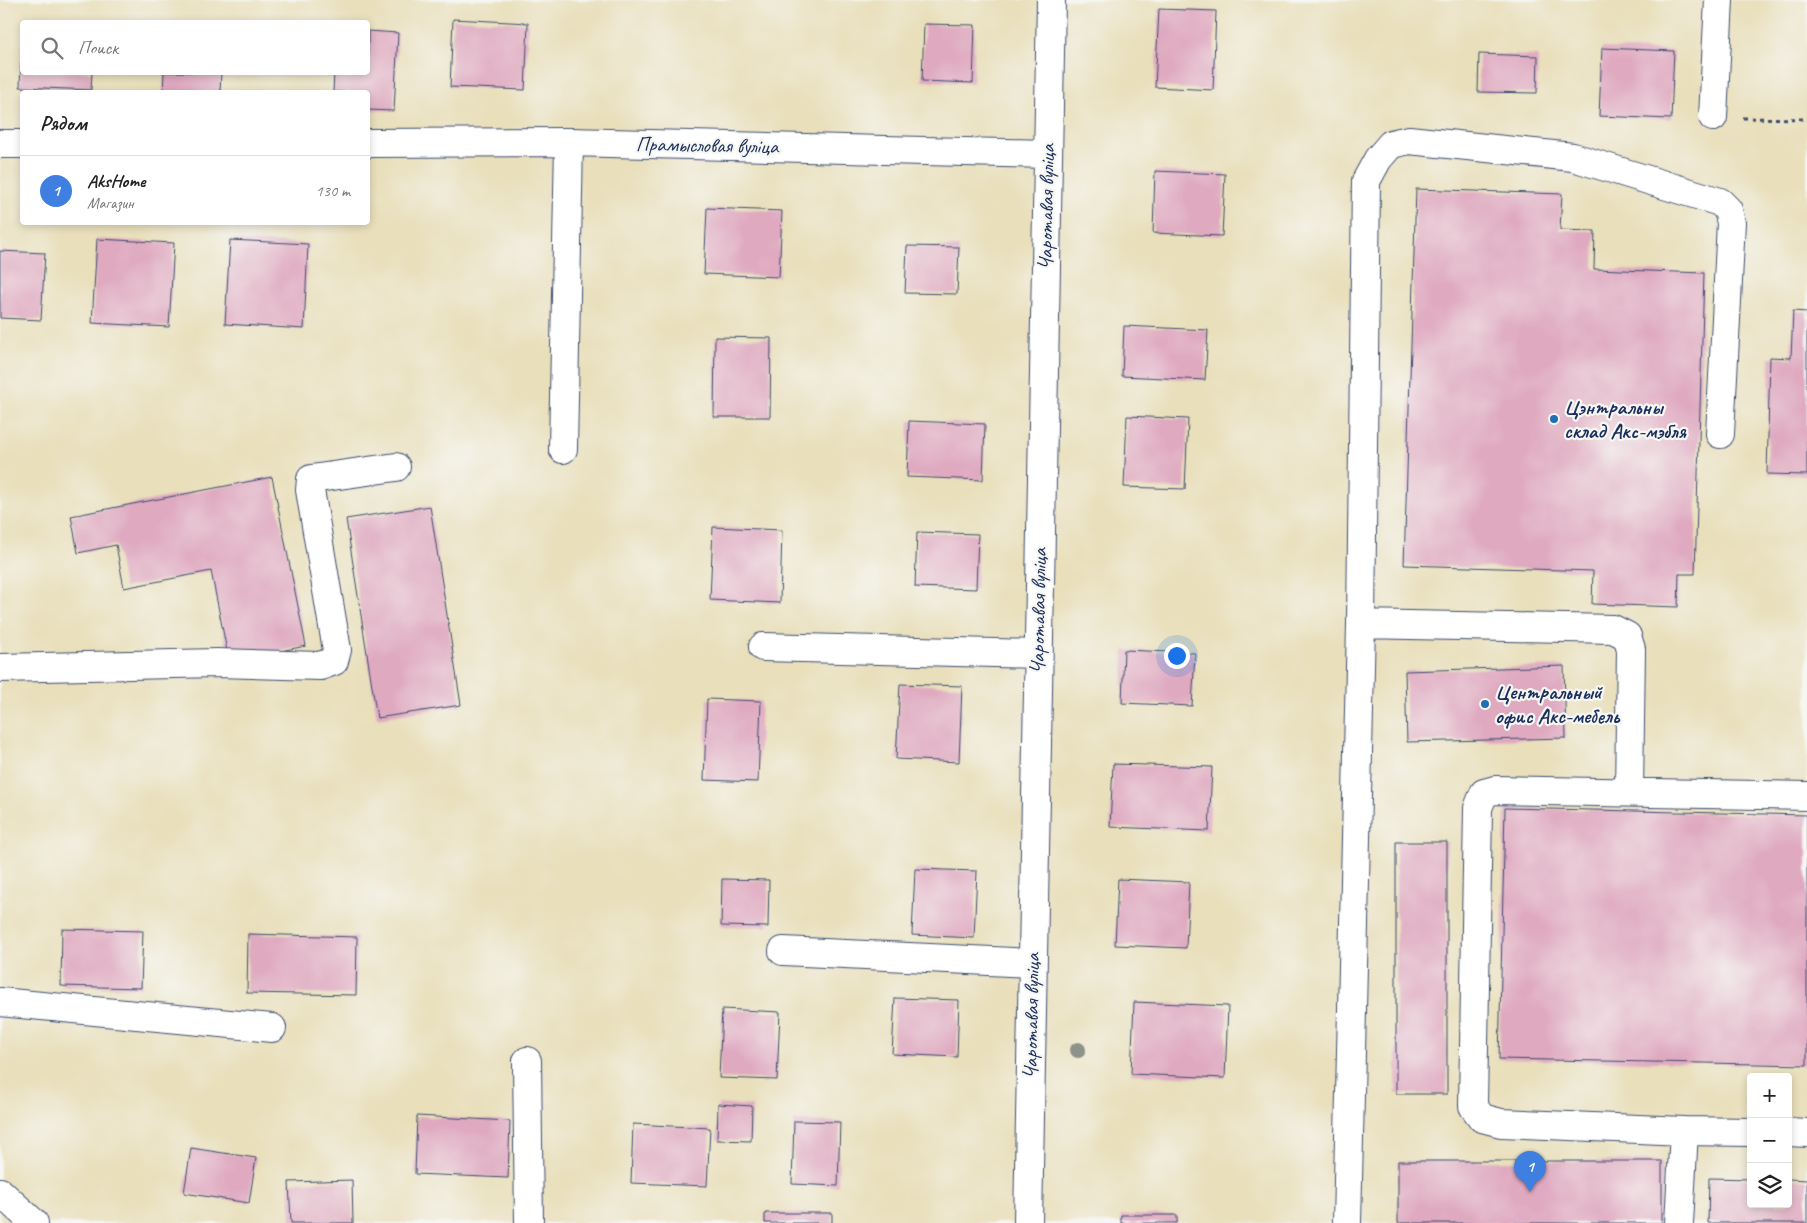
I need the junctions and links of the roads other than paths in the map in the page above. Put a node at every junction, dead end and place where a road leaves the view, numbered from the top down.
1 (1051, 0) edge
2 (1719, 0) edge
3 (1713, 117) road end
4 (569, 142) junction
5 (370, 143) edge
6 (0, 144) edge
7 (20, 144) edge
8 (1047, 154) junction
9 (1720, 434) dead end
10 (563, 449) dead end
11 (396, 467) dead end
12 (1361, 624) junction
13 (763, 647) dead end
14 (1038, 654) junction
15 (0, 668) edge
16 (1629, 792) junction
17 (1807, 796) edge
18 (783, 951) dead end
19 (1032, 963) junction
20 (0, 1002) edge
21 (272, 1028) dead end
22 (527, 1061) dead end
23 (1684, 1131) junction
24 (1747, 1132) edge
25 (1792, 1132) edge
26 (1807, 1132) edge
27 (0, 1192) edge
28 (34, 1223) edge
29 (529, 1223) edge
30 (1028, 1223) edge
31 (1347, 1223) edge
32 (1679, 1223) edge

1 - 8 street, Чаротавая вуліца
2 - 3 street
4 - 5 street, Прамысловая вуліца
4 - 8 street, Прамысловая вуліца
4 - 10 street
6 - 7 street
8 - 14 street, Чаротавая вуліца
9 - 12 street
11 - 15 street
12 - 16 street
12 - 31 street
13 - 14 street
14 - 19 street, Чаротавая вуліца
16 - 17 street
16 - 23 street
18 - 19 street
19 - 30 street, Чаротавая вуліца
20 - 21 street
22 - 29 street
23 - 24 street
23 - 32 street
25 - 26 street
27 - 28 street

